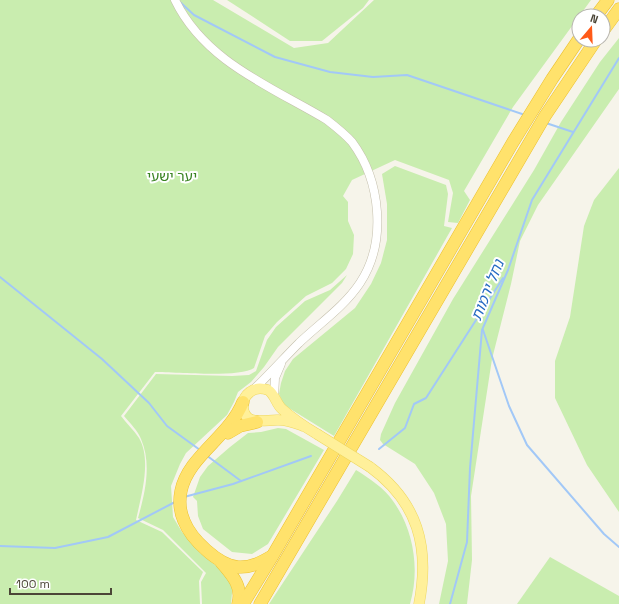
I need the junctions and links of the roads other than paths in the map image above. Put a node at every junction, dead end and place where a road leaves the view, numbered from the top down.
1 (175, 0) edge
2 (619, 9) edge
3 (611, 20) edge
4 (573, 48) edge
5 (591, 48) edge
6 (285, 358) junction
7 (252, 391) junction
8 (275, 400) junction
9 (244, 402) junction
10 (262, 421) junction
11 (303, 426) junction
12 (218, 439) junction
13 (274, 555) junction
14 (219, 560) junction
15 (238, 604) edge
16 (242, 604) edge
17 (261, 604) edge
18 (419, 604) edge

1 - 6 street
2 - 3 highway
4 - 13 highway
5 - 17 highway
6 - 7 street
6 - 8 street
7 - 8 main road
7 - 9 main road
8 - 10 main road
8 - 11 main road
9 - 10 main road
9 - 12 highway
10 - 11 main road
10 - 12 highway
11 - 18 main road, bridge
12 - 14 highway
13 - 14 highway
13 - 16 highway
14 - 15 highway

